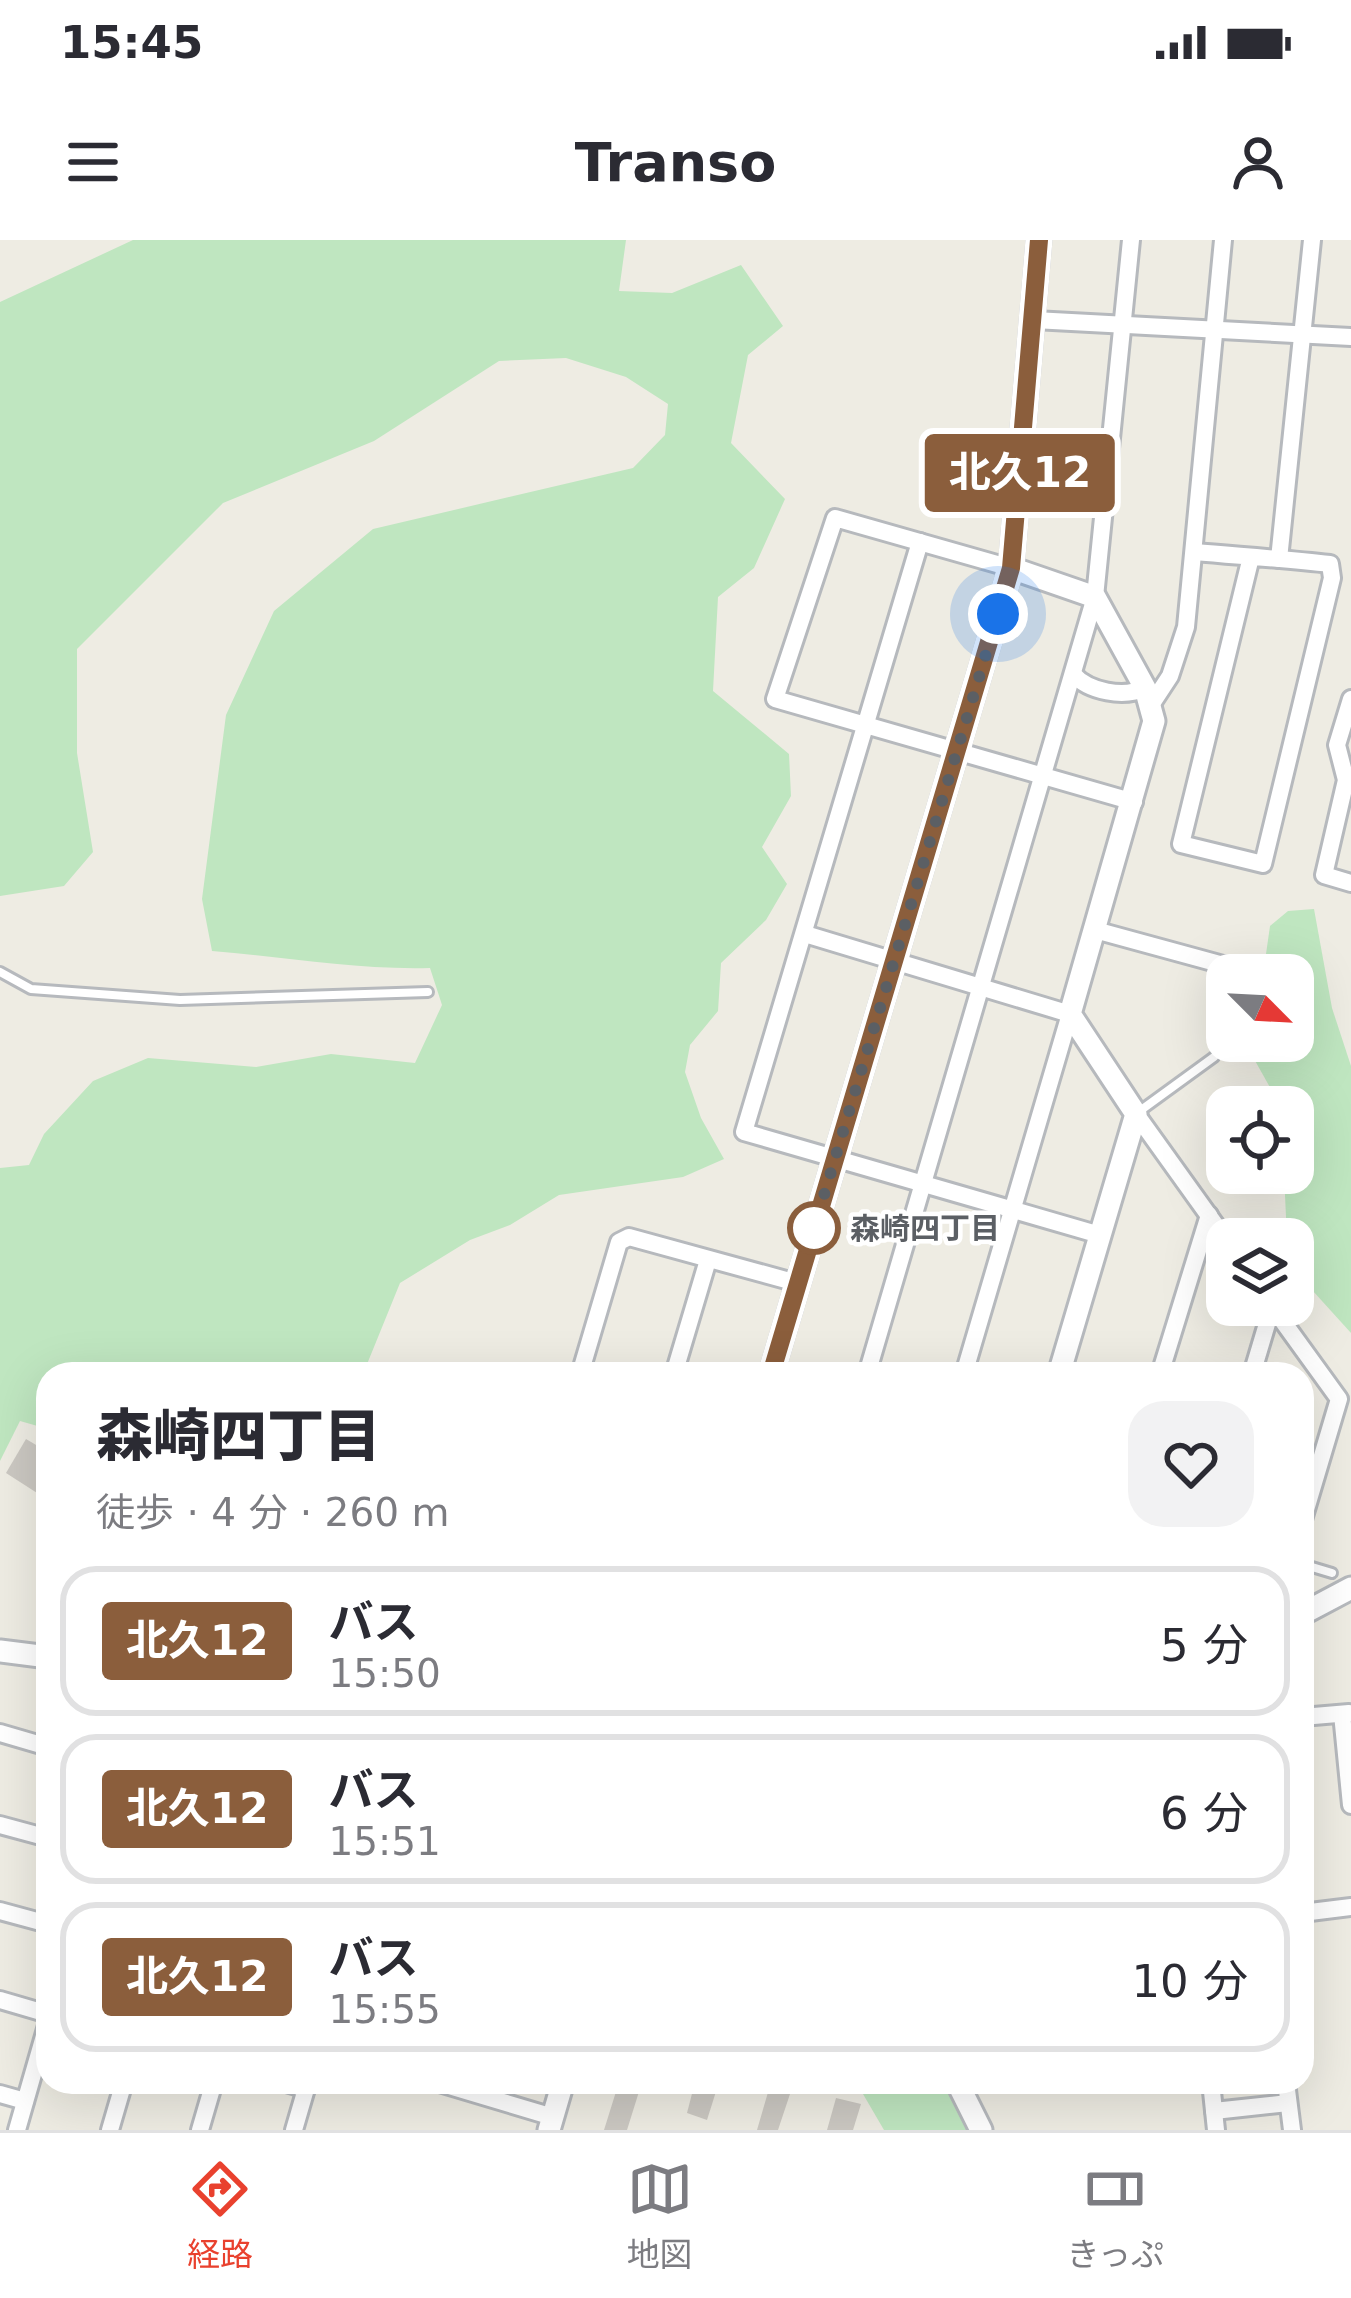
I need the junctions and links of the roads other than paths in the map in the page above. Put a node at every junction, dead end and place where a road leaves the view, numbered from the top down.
1 (1039, 240) edge
2 (1131, 240) edge
3 (1223, 240) edge
4 (1312, 240) edge
5 (1034, 320) junction
6 (1122, 327) junction
7 (1215, 330) junction
8 (1303, 332) junction
9 (1351, 337) edge
10 (920, 542) junction
11 (1195, 552) junction
12 (1251, 556) junction
13 (1279, 559) junction
14 (1011, 568) junction
15 (1095, 597) junction
16 (1073, 674) junction
17 (1148, 696) junction
18 (1351, 700) edge
19 (867, 725) junction
20 (957, 751) junction
21 (1043, 776) junction
22 (1134, 802) junction
23 (1351, 883) edge
24 (1095, 930) junction
25 (805, 934) junction
26 (1206, 960) edge
27 (895, 961) junction
28 (0, 972) edge
29 (981, 987) junction
30 (428, 992) dead end
31 (1070, 1014) junction
32 (1207, 1062) edge
33 (1136, 1114) junction
34 (835, 1159) junction
35 (922, 1184) junction
36 (1012, 1210) junction
37 (1209, 1215) junction
38 (1211, 1218) edge
39 (1100, 1235) junction
40 (708, 1260) junction
41 (797, 1283) junction
42 (1266, 1326) edge
43 (1286, 1326) edge
44 (584, 1362) edge
45 (678, 1362) edge
46 (774, 1362) edge
47 (870, 1362) edge
48 (968, 1362) edge
49 (1063, 1362) edge
50 (1164, 1362) edge
51 (1256, 1362) edge
52 (1312, 1362) edge
53 (1314, 1364) edge
54 (1314, 1483) edge
55 (1314, 1568) edge
56 (1332, 1574) dead end
57 (1351, 1588) edge
58 (1314, 1608) edge
59 (0, 1651) edge
60 (36, 1656) edge
61 (1346, 1713) edge
62 (1314, 1716) edge
63 (0, 1733) edge
64 (36, 1744) edge
65 (1351, 1804) edge
66 (0, 1825) edge
67 (36, 1835) edge
68 (1351, 1907) edge
69 (0, 1911) edge
70 (1314, 1912) edge
71 (36, 1921) edge
72 (0, 2000) edge
73 (36, 2014) edge
74 (36, 2061) edge
75 (0, 2094) edge
76 (120, 2094) edge
77 (210, 2094) edge
78 (304, 2094) edge
79 (470, 2094) edge
80 (559, 2094) edge
81 (962, 2094) edge
82 (1212, 2094) edge
83 (1287, 2094) edge
84 (25, 2101) junction
85 (1288, 2103) junction
86 (1214, 2110) junction
87 (551, 2123) edge
88 (16, 2130) edge
89 (110, 2130) edge
90 (200, 2130) edge
91 (294, 2130) edge
92 (981, 2130) edge
93 (1216, 2130) edge
94 (1292, 2130) edge

1 - 5 street
2 - 6 street
3 - 7 street
4 - 8 street
5 - 6 street
5 - 14 street
6 - 7 street
6 - 15 street
7 - 8 street
7 - 11 street
8 - 9 street
8 - 13 street
10 - 14 street
10 - 19 street
10 - 19 street
11 - 12 street
11 - 17 street
12 - 13 street
12 - 13 street
14 - 15 street
14 - 20 street
15 - 16 street
15 - 17 street
16 - 17 street
16 - 21 street
17 - 22 street
18 - 23 street
19 - 20 street
19 - 25 street
20 - 21 street
20 - 27 street
21 - 22 street
21 - 29 street
22 - 24 street
24 - 26 street
24 - 31 street
25 - 27 street
25 - 34 street
27 - 29 street
27 - 34 street
28 - 30 lane
29 - 31 street
29 - 35 street
31 - 33 street
31 - 36 street
32 - 33 lane
33 - 37 street
33 - 39 street
34 - 35 street
34 - 41 street
35 - 36 street
35 - 47 street
36 - 39 street
36 - 48 street
37 - 38 street
37 - 50 street
39 - 49 street
40 - 41 street
40 - 44 street
40 - 45 street
41 - 46 street
42 - 51 street
43 - 52 street
53 - 54 street
55 - 56 lane
57 - 58 street
59 - 60 street
61 - 62 street
61 - 65 street
63 - 64 street
66 - 67 street
68 - 70 street
69 - 71 street
72 - 73 street
74 - 84 street
75 - 84 street
76 - 89 street
77 - 90 street
78 - 91 street
79 - 87 street
80 - 87 street
81 - 92 street
82 - 86 street
83 - 85 street
84 - 88 street
85 - 86 street
85 - 94 street
86 - 93 street

